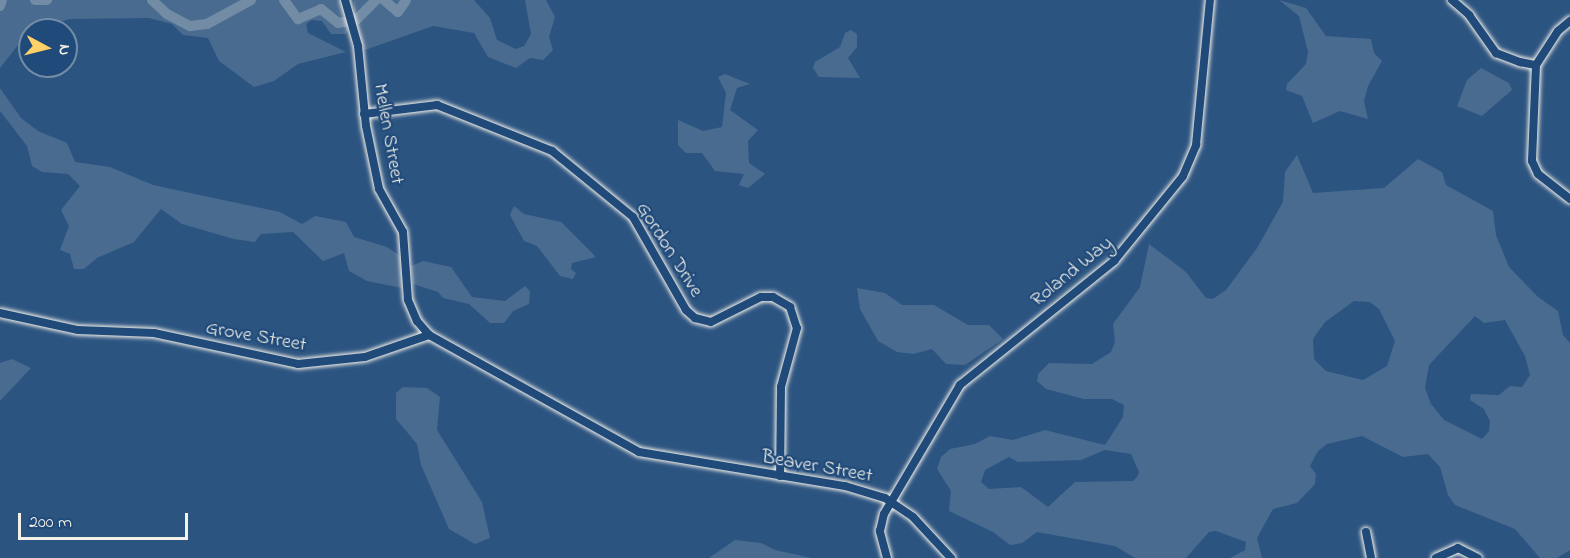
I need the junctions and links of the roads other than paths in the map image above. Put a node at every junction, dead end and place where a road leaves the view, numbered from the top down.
1 (345, 0) edge
2 (1210, 0) edge
3 (1452, 0) edge
4 (1570, 21) edge
5 (1536, 65) junction
6 (364, 114) junction
7 (1570, 199) edge
8 (0, 313) edge
9 (429, 335) junction
10 (780, 476) junction
11 (891, 501) junction
12 (1366, 532) dead end
13 (887, 558) edge
14 (951, 558) edge
15 (1371, 558) edge
16 (1436, 558) edge
17 (1478, 558) edge

1 - 6 street, Mellen Street
2 - 11 street, Roland Way
3 - 5 street
4 - 5 street
5 - 7 street
6 - 9 street, Mellen Street
6 - 10 street, Gordon Drive
8 - 9 street, Grove Street
9 - 10 street, Beaver Street
10 - 11 street, Beaver Street
11 - 13 street, Roland Way
11 - 14 street, Beaver Street
12 - 15 street
16 - 17 street

